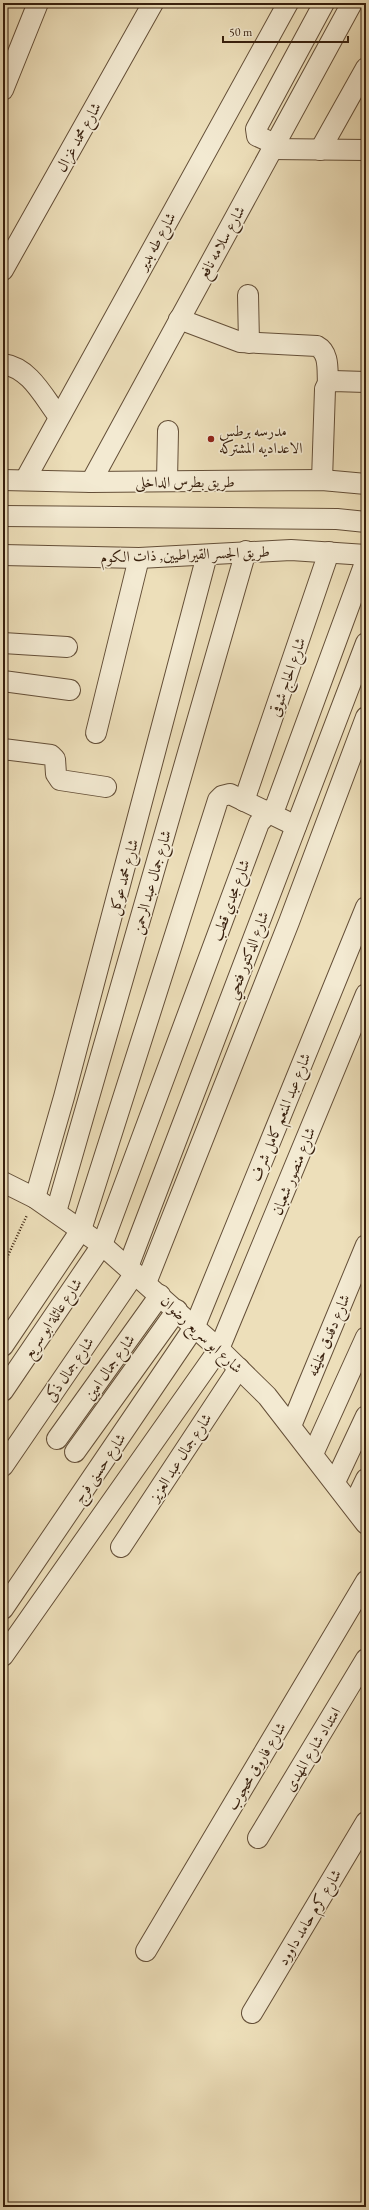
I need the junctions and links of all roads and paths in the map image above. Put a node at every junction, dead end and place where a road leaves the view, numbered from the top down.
1 (38, 3) edge
2 (153, 3) edge
3 (288, 3) edge
4 (324, 3) edge
5 (352, 3) edge
6 (366, 68) edge
7 (3, 90) edge
8 (273, 147) junction
9 (365, 148) edge
10 (320, 150) junction
11 (3, 270) edge
12 (248, 294) dead end
13 (179, 319) junction
14 (249, 343) junction
15 (3, 364) edge
16 (366, 382) edge
17 (328, 383) junction
18 (59, 417) junction
19 (168, 431) dead end
20 (3, 480) edge
21 (25, 480) junction
22 (322, 480) junction
23 (167, 481) junction
24 (91, 482) junction
25 (366, 484) edge
26 (3, 516) edge
27 (366, 522) edge
28 (246, 551) junction
29 (329, 552) junction
30 (3, 555) edge
31 (207, 555) junction
32 (366, 555) edge
33 (140, 558) junction
34 (366, 560) edge
35 (3, 642) edge
36 (366, 643) edge
37 (67, 647) dead end
38 (3, 681) edge
39 (70, 690) dead end
40 (366, 717) edge
41 (96, 732) dead end
42 (3, 749) edge
43 (106, 787) dead end
44 (244, 801) junction
45 (267, 813) junction
46 (296, 826) junction
47 (366, 907) edge
48 (366, 994) edge
49 (3, 1182) edge
50 (35, 1198) junction
51 (56, 1212) junction
52 (81, 1230) junction
53 (102, 1245) junction
54 (366, 1245) edge
55 (3, 1266) edge
56 (142, 1279) junction
57 (177, 1310) junction
58 (195, 1326) junction
59 (366, 1337) edge
60 (3, 1346) edge
61 (219, 1348) junction
62 (239, 1368) junction
63 (3, 1391) edge
64 (366, 1416) edge
65 (34, 1421) junction
66 (291, 1426) junction
67 (58, 1439) junction
68 (75, 1452) junction
69 (313, 1454) junction
70 (3, 1466) edge
71 (98, 1469) junction
72 (366, 1479) edge
73 (334, 1482) junction
74 (353, 1506) junction
75 (366, 1524) edge
76 (121, 1547) dead end
77 (366, 1581) edge
78 (3, 1609) edge
79 (3, 1656) edge
80 (366, 1659) edge
81 (366, 1822) edge
82 (258, 1838) dead end
83 (146, 1951) dead end
84 (252, 2013) dead end

1 - 7 street
2 - 11 street, شارع محمد غزال
3 - 18 street, شارع طه بدير
4 - 8 street
5 - 8 street, شارع سلامه نافع
6 - 10 street
8 - 10 street
8 - 13 street, شارع سلامه نافع
9 - 10 street
12 - 14 street
13 - 14 street
13 - 24 street, شارع سلامه نافع
14 - 17 street
15 - 18 street
16 - 17 street
17 - 22 street
18 - 21 street, شارع طه بدير
19 - 23 street
20 - 21 street, طريق بطرس الداخلى
21 - 24 street, طريق بطرس الداخلى
22 - 23 street, طريق بطرس الداخلى
22 - 25 street, طريق بطرس الداخلى
23 - 24 street, طريق بطرس الداخلى
26 - 27 street
28 - 29 street, طريق الجسر القيراطيين, ذات الكوم
28 - 31 street, طريق الجسر القيراطيين, ذات الكوم
28 - 51 street, شارع جمال عبد الرحمن
29 - 32 street, طريق الجسر القيراطيين, ذات الكوم
29 - 44 street, شارع الحاج شوقى
30 - 33 street, طريق الجسر القيراطيين, ذات الكوم
31 - 33 street, طريق الجسر القيراطيين, ذات الكوم
31 - 50 street, شارع محمد عوكل
33 - 41 street
34 - 45 street, شارع مجدي قطب
35 - 37 street
36 - 46 street, شارع الدكتور فتحي
38 - 39 street
40 - 56 street
42 - 43 street
44 - 45 street
44 - 52 street
45 - 46 street
45 - 53 street, شارع مجدي قطب
46 - 56 street, شارع الدكتور فتحي
47 - 58 street, شارع عبد المنعم كامل شرف
48 - 61 street, شارع منصور شعبان
49 - 50 street, شارع ابو سريع رضوان
50 - 51 street, شارع ابو سريع رضوان
50 - 55 path
51 - 52 street, شارع ابو سريع رضوان
52 - 53 street, شارع ابو سريع رضوان
52 - 60 street
53 - 56 street, شارع ابو سريع رضوان
53 - 63 street, شارع عائلة ابو سريع
54 - 66 street, شارع دقدق خليفه
56 - 57 street, شارع ابو سريع رضوان
56 - 65 street, شارع جمال ذكى
56 - 67 street, شارع جمال امين
57 - 58 street, شارع ابو سريع رضوان
57 - 68 street
58 - 61 street, شارع ابو سريع رضوان
58 - 71 street, شارع حسنى فرج
59 - 69 street
61 - 62 street, شارع ابو سريع رضوان
61 - 79 street, شارع منصور شعبان
62 - 66 street, شارع ابو سريع رضوان
62 - 76 street, شارع جمال عبد العزيز
64 - 73 street
65 - 67 street
65 - 70 street, شارع جمال ذكى
66 - 69 street, شارع ابو سريع رضوان
67 - 68 street
68 - 71 street
69 - 73 street, شارع ابو سريع رضوان
71 - 78 street, شارع حسنى فرج
72 - 74 street
73 - 74 street, شارع ابو سريع رضوان
74 - 75 street, شارع ابو سريع رضوان
77 - 83 street, شارع فاروق محجوب
80 - 82 street, امتداد شارع المهدى
81 - 84 street, شارع كرم حامد داوود

